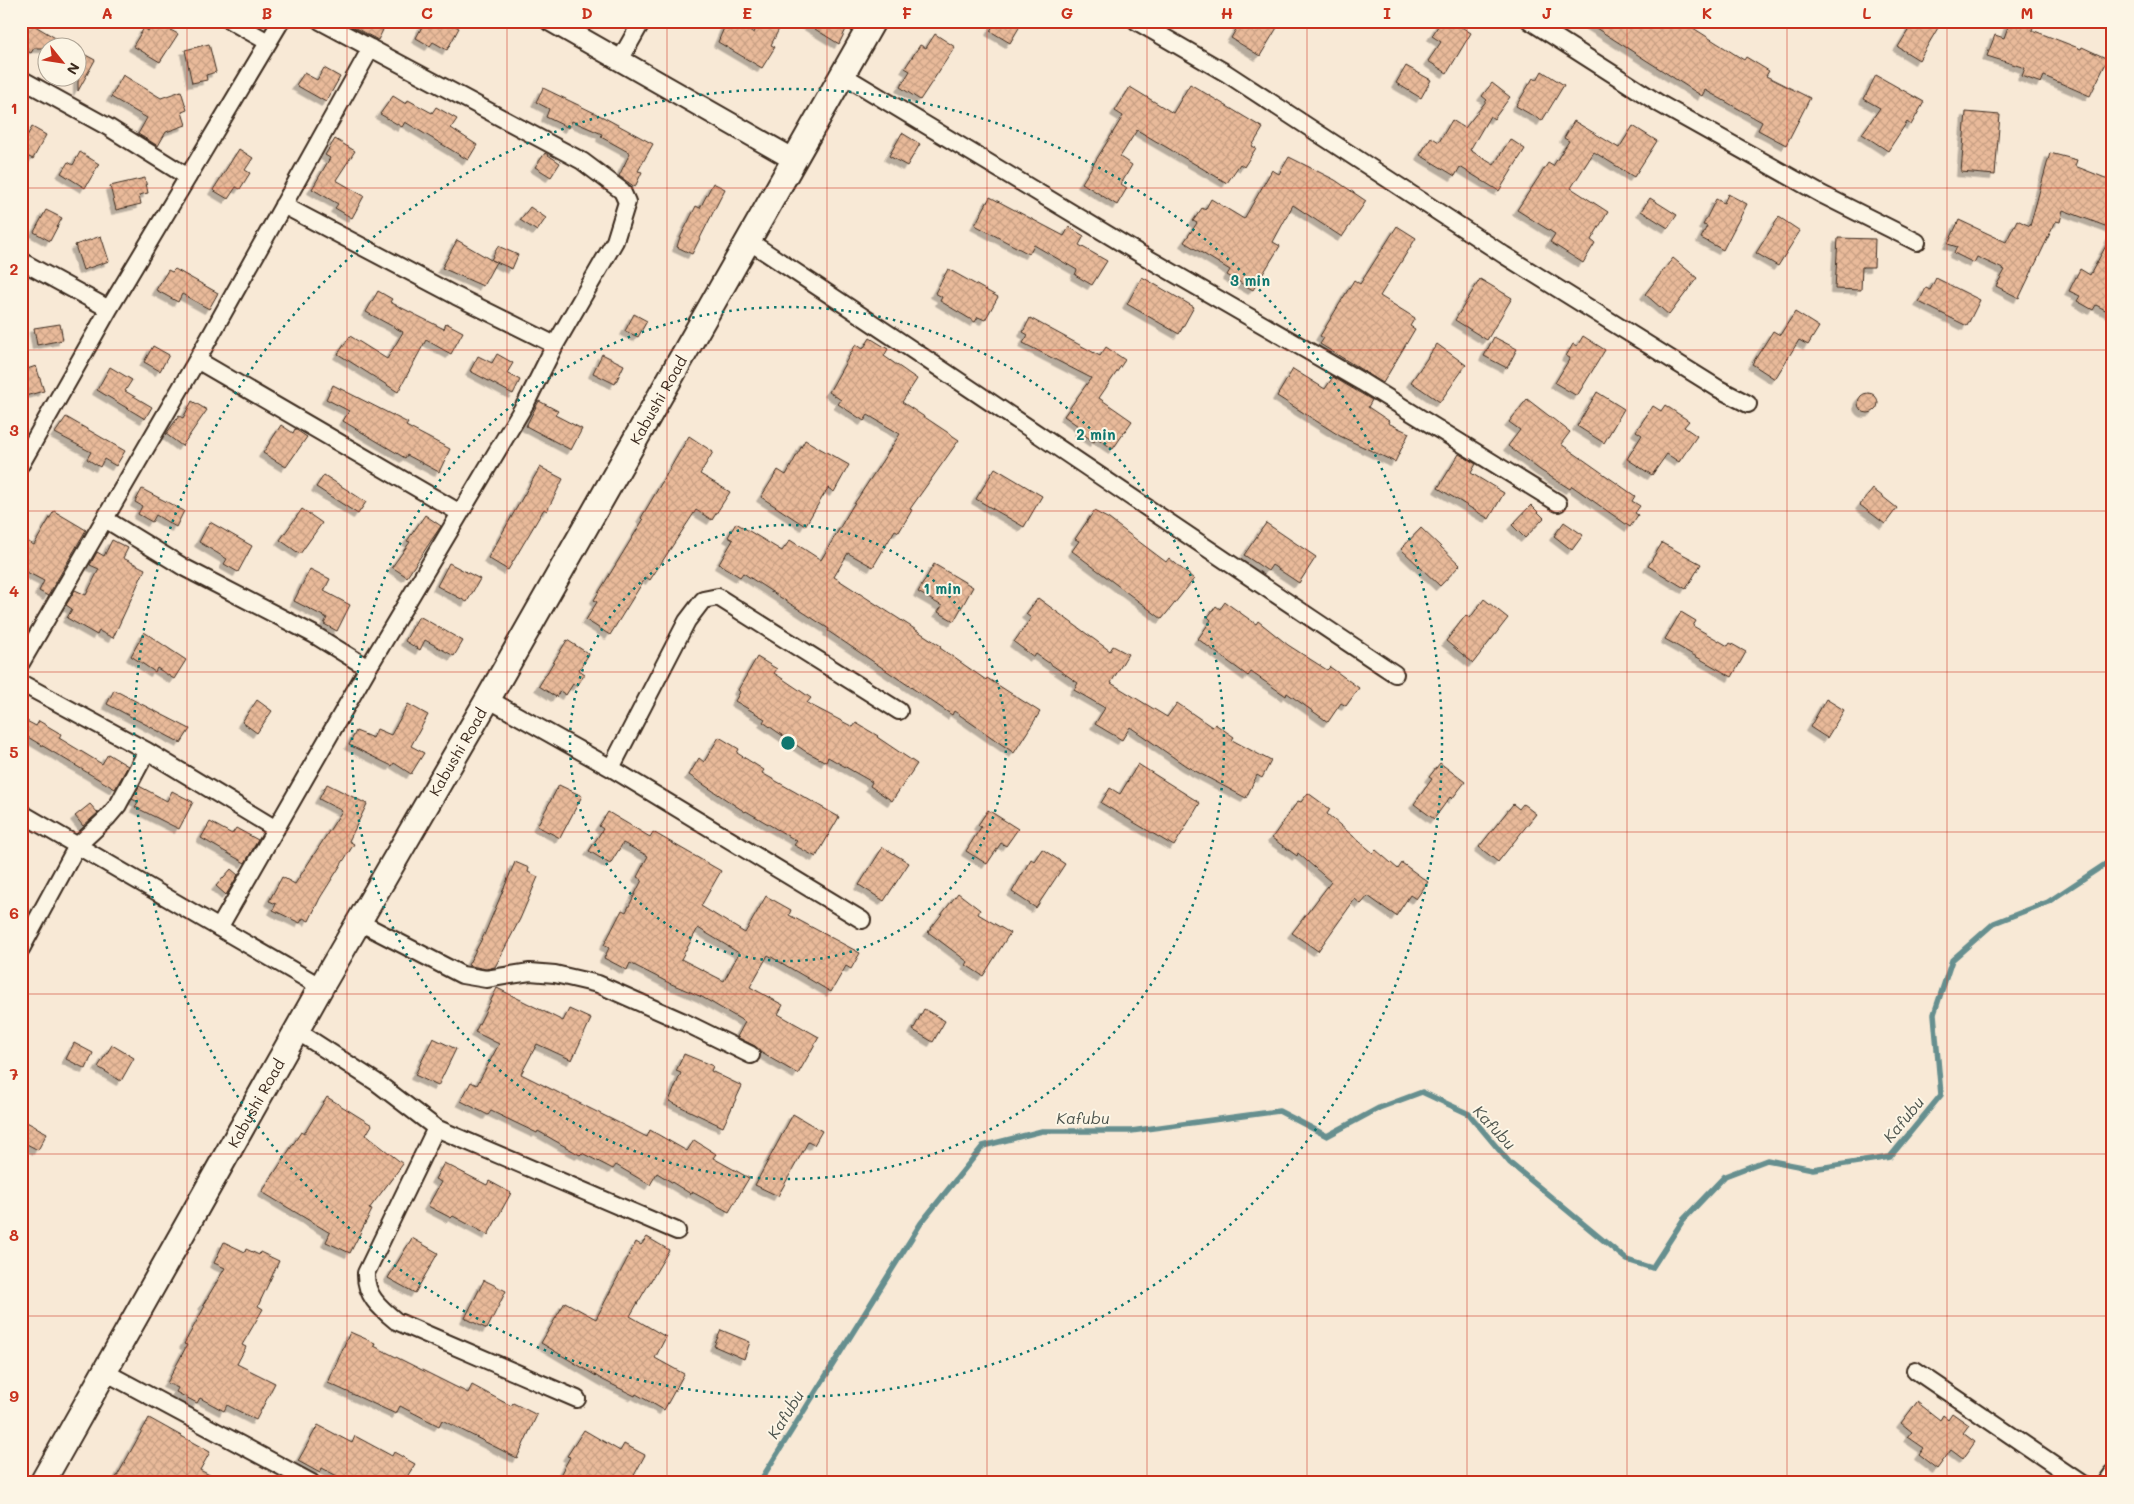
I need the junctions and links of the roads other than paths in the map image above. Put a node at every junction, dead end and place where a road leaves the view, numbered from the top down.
1 (231, 21) edge
2 (281, 21) edge
3 (320, 21) edge
4 (551, 21) edge
5 (642, 21) edge
6 (873, 21) edge
7 (1136, 21) edge
8 (1530, 21) edge
9 (268, 42) junction
10 (371, 48) junction
11 (620, 60) junction
12 (843, 75) junction
13 (21, 78) edge
14 (793, 159) junction
15 (188, 177) junction
16 (283, 205) junction
17 (747, 240) junction
18 (1916, 242) dead end
19 (21, 261) edge
20 (109, 309) junction
21 (555, 345) junction
22 (197, 360) junction
23 (1748, 404) dead end
24 (28, 437) edge
25 (21, 464) edge
26 (1558, 503) dead end
27 (460, 513) junction
28 (105, 519) junction
29 (21, 663) edge
30 (368, 668) junction
31 (1395, 674) dead end
32 (21, 683) edge
33 (488, 700) junction
34 (899, 711) dead end
35 (147, 750) junction
36 (611, 768) junction
37 (21, 814) edge
38 (276, 828) junction
39 (77, 846) junction
40 (862, 920) dead end
41 (359, 922) junction
42 (219, 928) junction
43 (21, 949) edge
44 (321, 987) junction
45 (297, 1031) junction
46 (751, 1055) dead end
47 (436, 1128) junction
48 (677, 1231) dead end
49 (1915, 1370) dead end
50 (105, 1372) junction
51 (577, 1399) dead end
52 (2113, 1472) edge
53 (42, 1483) edge
54 (312, 1483) edge
55 (2081, 1483) edge
56 (2106, 1483) edge

1 - 9 street
2 - 9 street
3 - 10 street
4 - 11 street
5 - 11 street
6 - 12 main road, Kabushi Road
7 - 23 street
8 - 18 street
9 - 15 street
10 - 16 street
10 - 21 street
11 - 14 street
12 - 14 main road, Kabushi Road
12 - 26 street
13 - 15 street
14 - 17 main road, Kabushi Road
15 - 20 street
16 - 21 street
16 - 22 street
17 - 31 street
17 - 33 main road, Kabushi Road
19 - 20 street
20 - 24 street
21 - 27 street
22 - 27 street
22 - 28 street
24 - 25 street
27 - 30 street
28 - 29 street
28 - 30 street
30 - 38 street
32 - 35 street
33 - 36 street
33 - 41 main road, Kabushi Road
34 - 36 street
35 - 38 street
35 - 39 street
36 - 40 street
37 - 39 street
38 - 42 street
39 - 42 street
39 - 43 street
41 - 44 main road, Kabushi Road
41 - 46 street
42 - 44 street
44 - 45 main road, Kabushi Road
45 - 47 street
45 - 50 main road, Kabushi Road
47 - 48 street
47 - 51 street
49 - 55 street
50 - 53 main road, Kabushi Road
50 - 54 street
52 - 56 street

